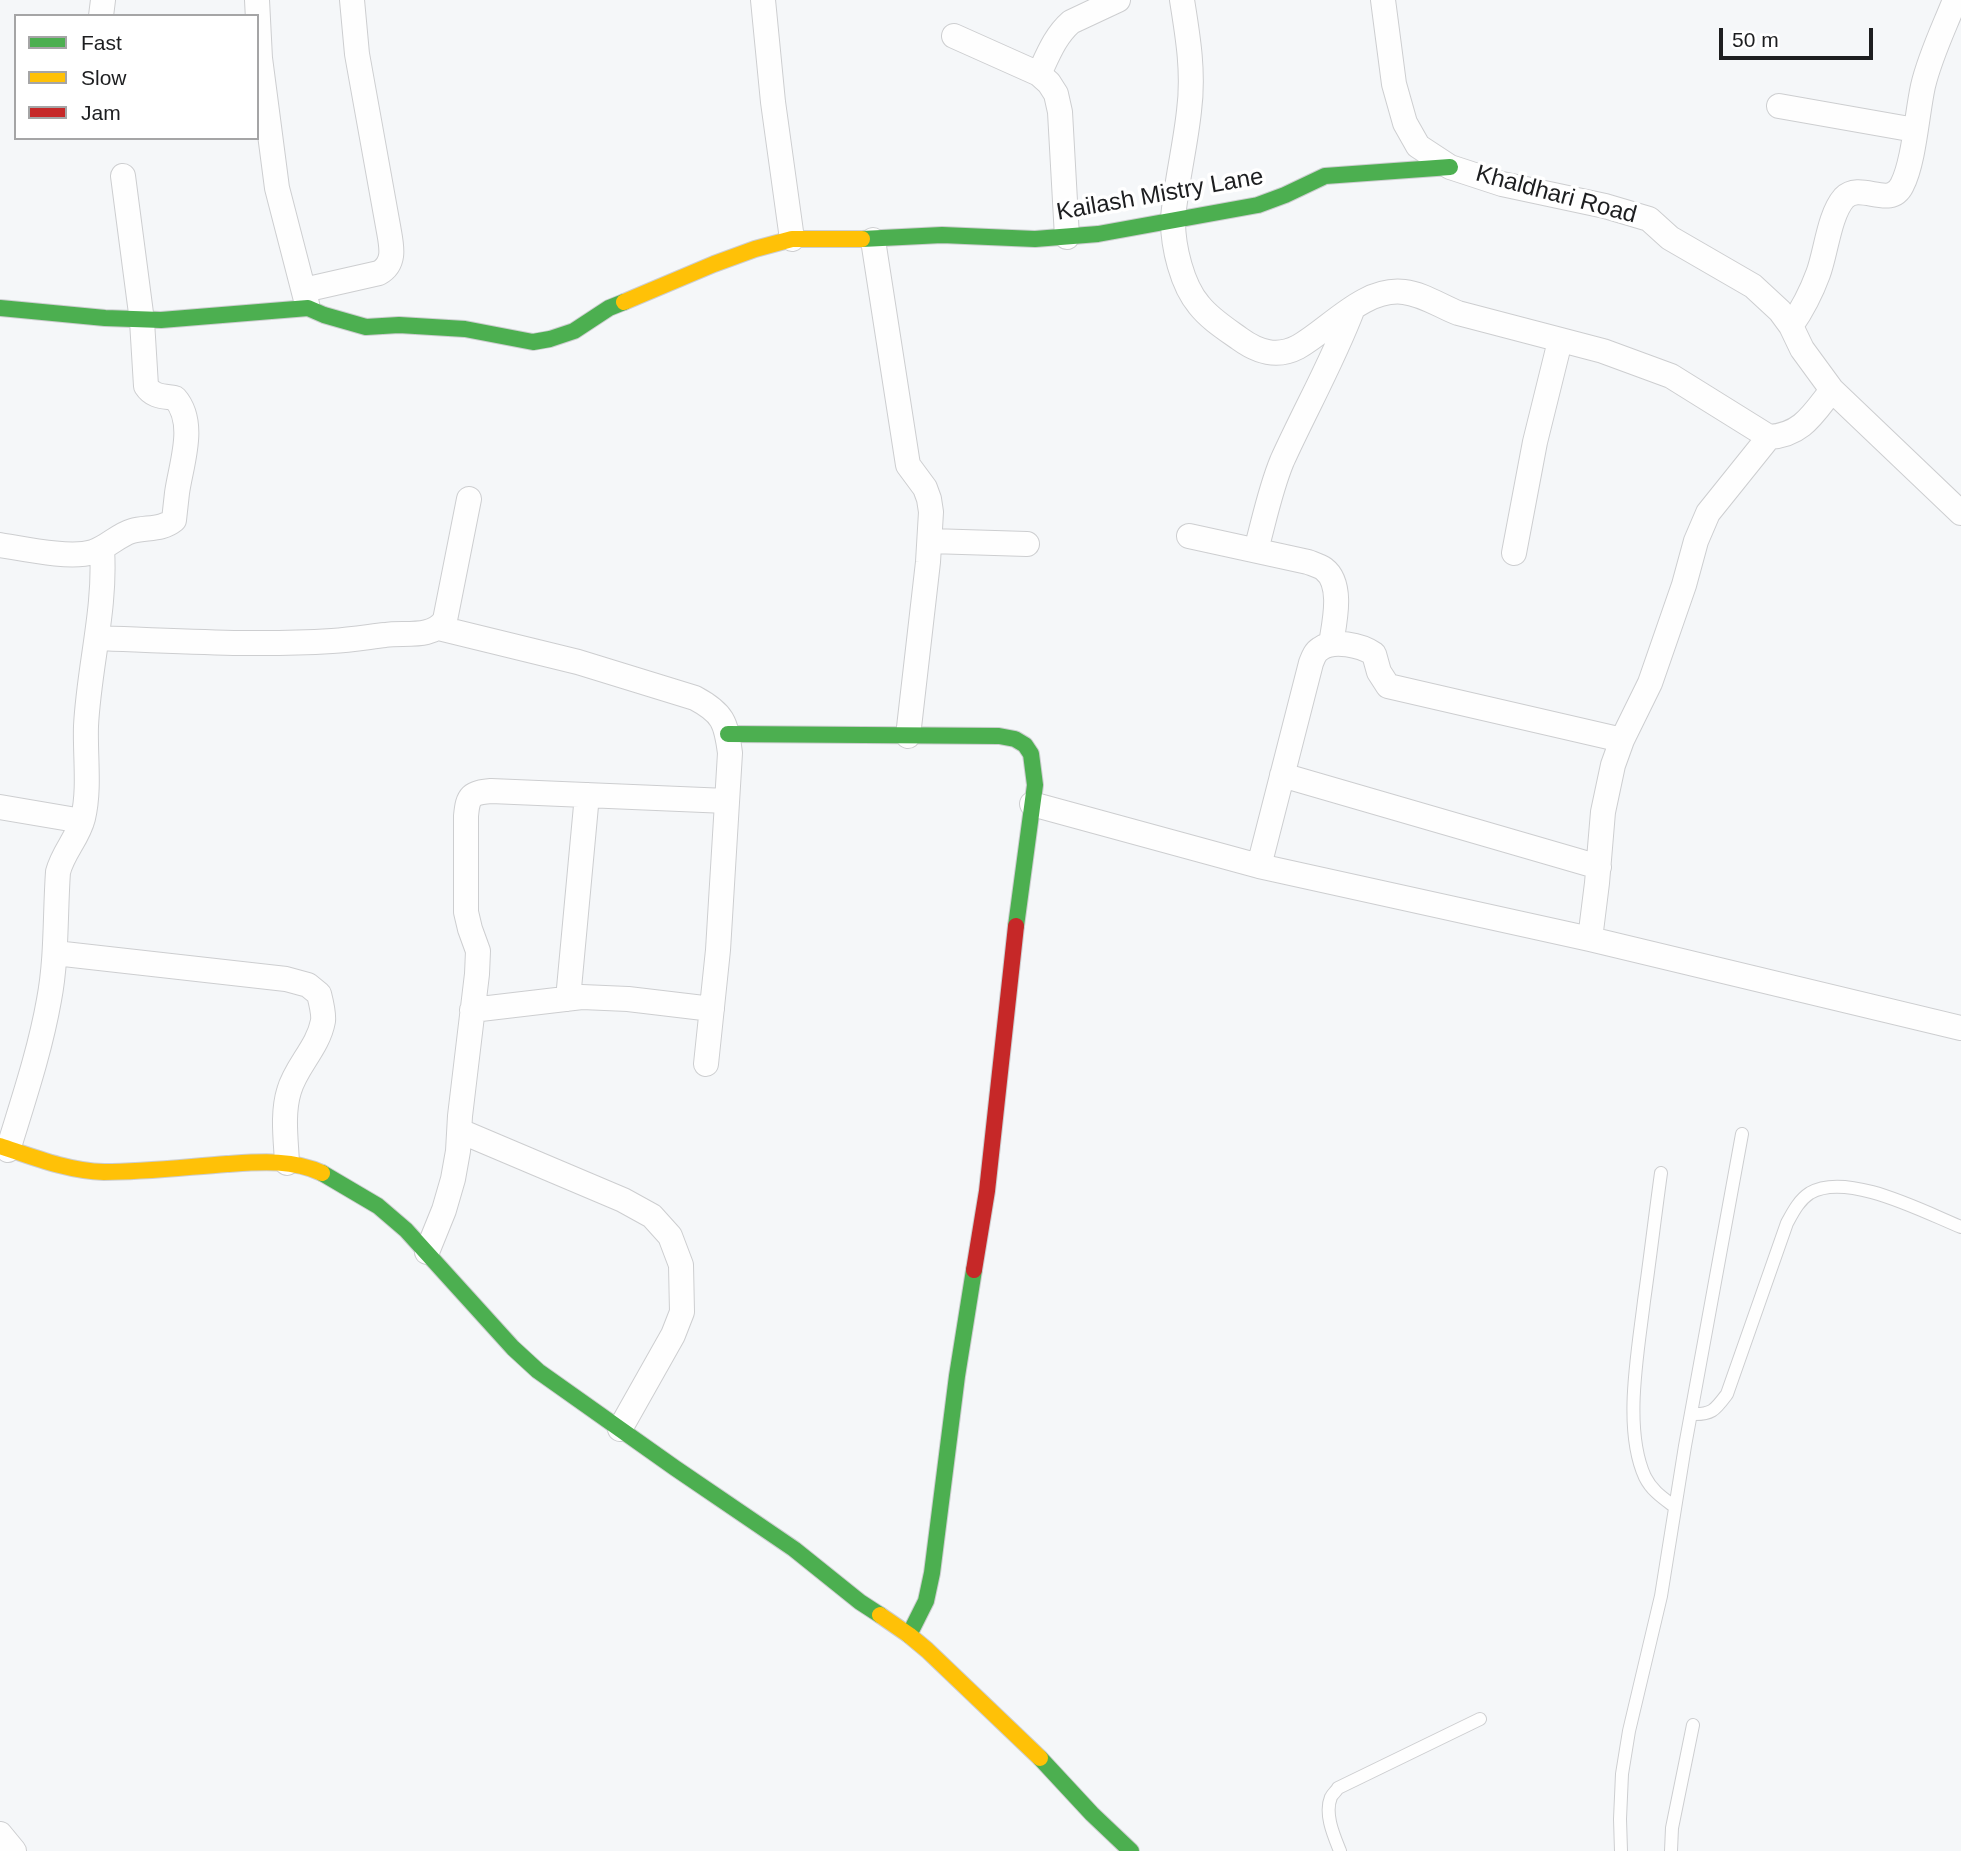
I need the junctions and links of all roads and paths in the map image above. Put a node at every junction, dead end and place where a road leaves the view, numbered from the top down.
1 (352, 0) edge
2 (763, 0) edge
3 (1118, 0) edge
4 (1182, 0) edge
5 (1383, 0) edge
6 (1955, 0) edge
7 (954, 36) dead end
8 (259, 39) edge
9 (1039, 74) junction
10 (1779, 106) dead end
11 (1915, 130) junction
12 (1450, 167) junction
13 (123, 176) dead end
14 (1173, 221) junction
15 (1067, 237) junction
16 (792, 239) junction
17 (873, 240) junction
18 (306, 299) junction
19 (0, 308) edge
20 (1353, 308) junction
21 (142, 320) junction
22 (1791, 327) junction
23 (1560, 341) junction
24 (1832, 390) junction
25 (1769, 438) junction
26 (469, 499) dead end
27 (1961, 513) edge
28 (1189, 536) dead end
29 (930, 541) junction
30 (1027, 544) dead end
31 (0, 545) edge
32 (102, 549) junction
33 (1256, 550) junction
34 (1514, 553) dead end
35 (439, 628) junction
36 (97, 638) junction
37 (1331, 644) junction
38 (728, 734) junction
39 (908, 736) junction
40 (1622, 740) junction
41 (1282, 775) junction
42 (587, 795) junction
43 (727, 801) junction
44 (1032, 804) junction
45 (0, 807) edge
46 (82, 821) junction
47 (1259, 866) junction
48 (1599, 867) junction
49 (1590, 939) junction
50 (55, 953) junction
51 (568, 999) junction
52 (712, 1009) junction
53 (472, 1010) junction
54 (1961, 1028) edge
55 (706, 1064) dead end
56 (460, 1131) junction
57 (1742, 1133) dead end
58 (4, 1148) edge
59 (287, 1163) junction
60 (1661, 1173) dead end
61 (1961, 1227) edge
62 (427, 1252) junction
63 (1691, 1414) junction
64 (620, 1429) junction
65 (1675, 1507) junction
66 (909, 1635) junction
67 (1480, 1719) dead end
68 (1693, 1725) dead end
69 (0, 1834) edge
70 (13, 1851) edge
71 (1131, 1851) edge
72 (1340, 1851) edge
73 (1621, 1851) edge
74 (1671, 1851) edge

1 - 18 street
2 - 16 street
3 - 9 street
4 - 14 street
5 - 12 street, Khaldhari Road
6 - 11 street
7 - 9 street
8 - 18 street
9 - 15 street
10 - 11 street
11 - 22 street
12 - 14 street, Kailash Mistry Lane
12 - 22 street, Khaldhari Road
13 - 21 street
14 - 15 street, Kailash Mistry Lane
14 - 20 street
15 - 17 street, Kailash Mistry Lane
16 - 17 street, Kailash Mistry Lane
16 - 18 street, Kailash Mistry Lane
17 - 29 street
18 - 21 street
19 - 21 street
20 - 23 street
20 - 33 street
21 - 32 street
22 - 24 street, Khaldhari Road
23 - 25 street
23 - 34 street
24 - 25 street
24 - 27 street, Khaldhari Road
25 - 40 street
26 - 35 street
28 - 33 street
29 - 30 street
29 - 39 street
31 - 32 street
32 - 36 street
33 - 37 street
35 - 36 street
35 - 38 street
36 - 46 street
37 - 40 street
37 - 41 street
38 - 39 street
38 - 43 street
39 - 44 street
40 - 48 street
41 - 47 street
41 - 48 street
42 - 43 street
42 - 51 street
42 - 53 street
43 - 52 street
44 - 47 street
44 - 66 street
45 - 46 street
46 - 50 street
47 - 49 street
48 - 49 street
49 - 54 street
50 - 58 street
50 - 59 street
51 - 52 street
51 - 53 street
52 - 55 street
53 - 56 street
56 - 62 street
56 - 64 street
57 - 63 lane
58 - 59 street
59 - 62 street
60 - 65 lane
61 - 63 lane
62 - 64 street
63 - 65 lane
64 - 66 street
65 - 73 lane
66 - 71 street
67 - 72 lane
68 - 74 lane
69 - 70 street

